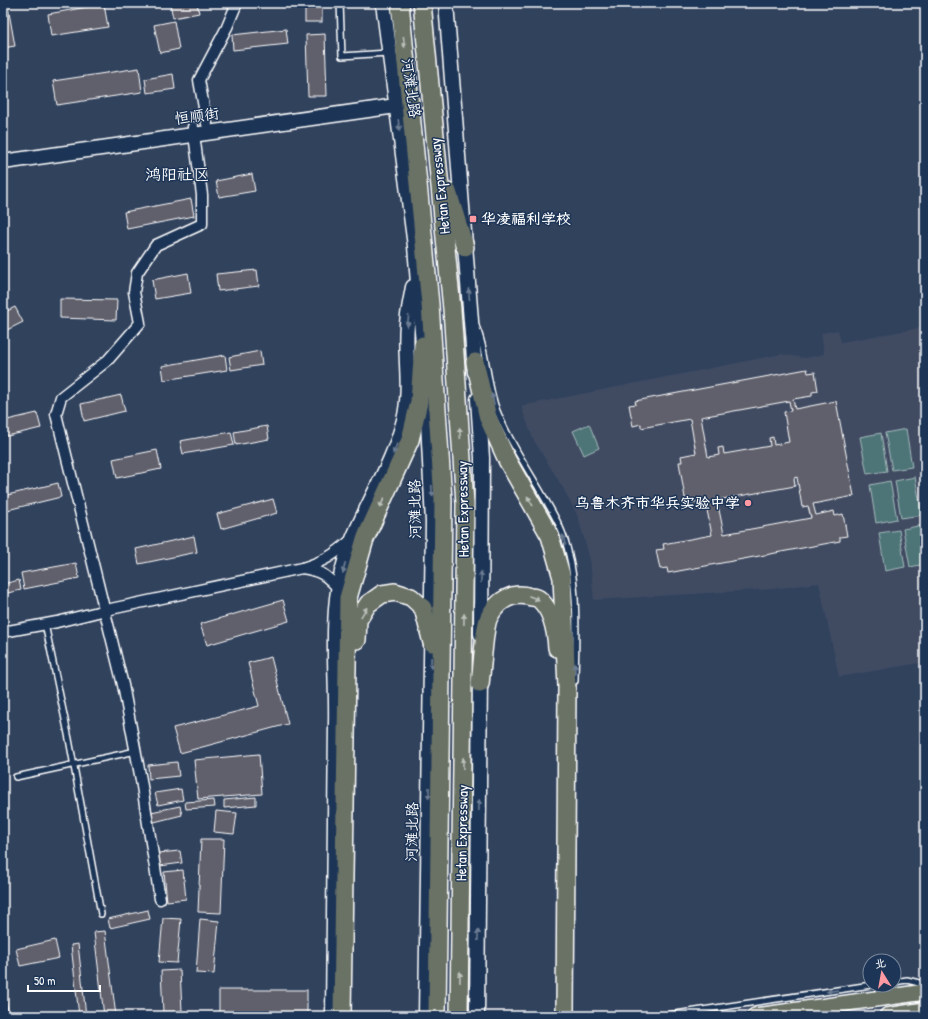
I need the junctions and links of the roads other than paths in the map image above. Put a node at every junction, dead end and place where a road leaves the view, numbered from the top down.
1 (237, 3) edge
2 (340, 3) edge
3 (383, 3) edge
4 (400, 3) edge
5 (422, 3) edge
6 (446, 3) edge
7 (389, 53) junction
8 (395, 102) junction
9 (198, 128) junction
10 (413, 132) junction
11 (3, 154) edge
12 (438, 158) junction
13 (3, 162) edge
14 (415, 246) junction
15 (465, 247) junction
16 (417, 269) junction
17 (471, 314) junction
18 (423, 345) junction
19 (475, 362) junction
20 (352, 539) junction
21 (302, 568) junction
22 (339, 589) junction
23 (106, 610) junction
24 (45, 624) junction
25 (3, 632) edge
26 (432, 643) junction
27 (351, 677) junction
28 (480, 684) junction
29 (567, 685) junction
30 (136, 751) junction
31 (74, 763) junction
32 (16, 777) dead end
33 (572, 860) dead end
34 (160, 900) dead end
35 (101, 914) dead end
36 (902, 981) edge
37 (862, 986) edge
38 (925, 986) edge
39 (925, 992) edge
40 (925, 1010) edge
41 (333, 1016) edge
42 (342, 1016) edge
43 (348, 1016) edge
44 (426, 1016) edge
45 (437, 1016) edge
46 (459, 1016) edge
47 (477, 1016) edge
48 (553, 1016) edge
49 (565, 1016) edge
50 (571, 1016) edge
51 (662, 1016) edge
52 (755, 1016) edge
53 (887, 1016) edge

1 - 9 street
2 - 7 lane
3 - 7 street, 河滩北路
4 -> 10 highway, Hetan Expressway
5 - 12 highway, Hetan Expressway
6 - 15 street
7 - 8 street, 河滩北路
8 - 9 street, 恒顺街
8 -> 14 street, 河滩北路
9 - 11 street, 恒顺街
9 - 13 street, 恒顺街
9 - 23 street
10 - 14 highway
10 - 45 highway, Hetan Expressway
12 - 15 highway
46 -> 12 highway, Hetan Expressway
14 - 16 street, 河滩北路
17 -> 15 street
16 - 18 street, 河滩北路
16 -> 20 street
17 - 19 street
29 -> 17 lane
18 -> 26 street, 河滩北路
18 -> 27 highway
28 -> 19 street
29 -> 19 highway
20 - 21 street
20 -> 22 street
21 - 22 street
21 - 23 street
22 - 41 street
23 - 24 street
23 - 30 street
24 - 25 street
24 - 31 lane
27 -> 26 highway
26 -> 44 street, 河滩北路
27 - 42 highway
27 - 43 highway
28 -> 29 highway
47 -> 28 street
29 - 48 highway
29 - 49 highway
30 - 31 lane
30 - 34 street
31 - 32 lane
31 - 35 lane
33 - 50 lane
36 - 38 lane
37 -> 51 lane
39 - 52 main road
40 - 53 main road

